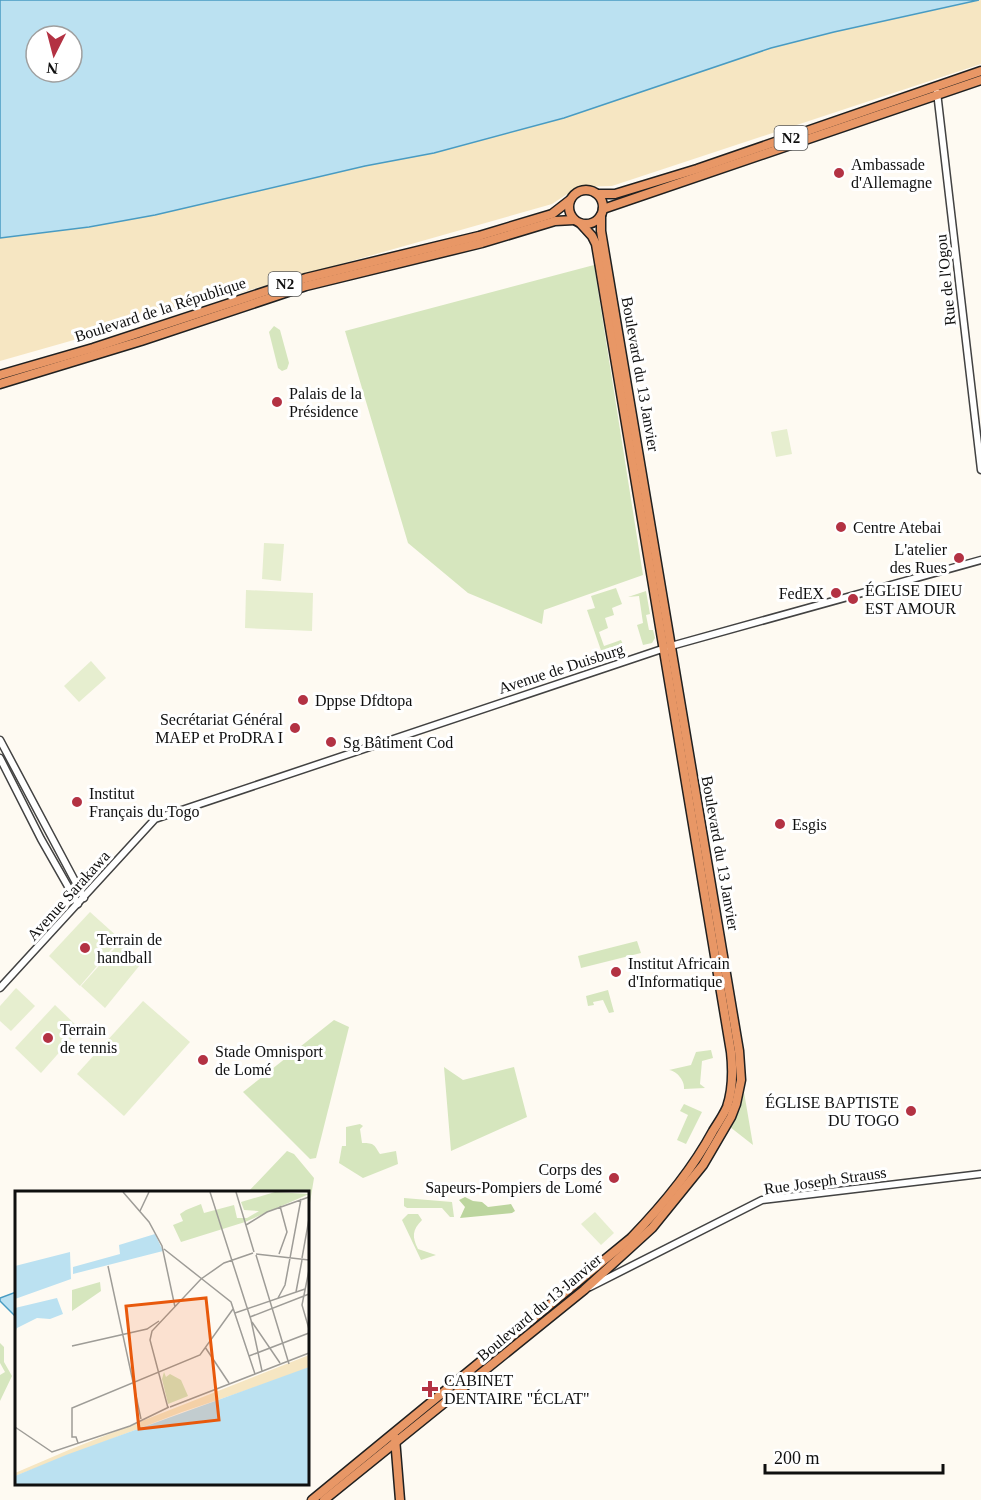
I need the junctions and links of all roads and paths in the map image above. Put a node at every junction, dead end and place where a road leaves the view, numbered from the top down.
1 (981, 71) edge
2 (981, 80) edge
3 (936, 90) junction
4 (598, 194) junction
5 (570, 200) junction
6 (602, 212) junction
7 (578, 222) junction
8 (0, 375) edge
9 (0, 384) edge
10 (981, 470) edge
11 (981, 560) edge
12 (667, 647) junction
13 (1, 744) edge
14 (9, 759) junction
15 (1, 761) edge
16 (155, 819) joint
17 (84, 898) junction
18 (78, 904) junction
19 (0, 988) edge
20 (981, 1174) edge
21 (584, 1290) junction
22 (395, 1437) junction
23 (312, 1500) edge
24 (324, 1500) edge
25 (400, 1500) edge

1 - 3 highway, N2
2 - 3 highway, N2
3 - 4 highway, N2
3 - 6 highway, N2
3 - 10 street, Rue de l'Ogou
4 - 5 highway
4 - 6 highway
5 - 7 highway
5 - 8 highway, Boulevard de la République / N2
6 - 7 highway
6 - 12 highway, Boulevard du 13 Janvier
7 - 9 highway, Boulevard de la République / N2
7 - 12 highway, Boulevard du 13 Janvier
11 - 12 street, Avenue de Duisburg
12 - 16 street, Avenue de Duisburg
12 - 21 highway, Boulevard du 13 Janvier
12 - 22 highway, Boulevard du 13 Janvier
13 - 14 street
14 - 15 street
14 - 17 street
15 - 18 street
16 - 17 street, Avenue Sarakawa
17 - 18 street, Avenue Sarakawa
18 - 19 street, Avenue Sarakawa
20 - 21 street, Rue Joseph Strauss
21 - 22 highway, Boulevard du 13 Janvier
22 - 23 highway, Boulevard du 13 Janvier
22 - 24 highway, Boulevard du 13 Janvier
22 - 25 highway

